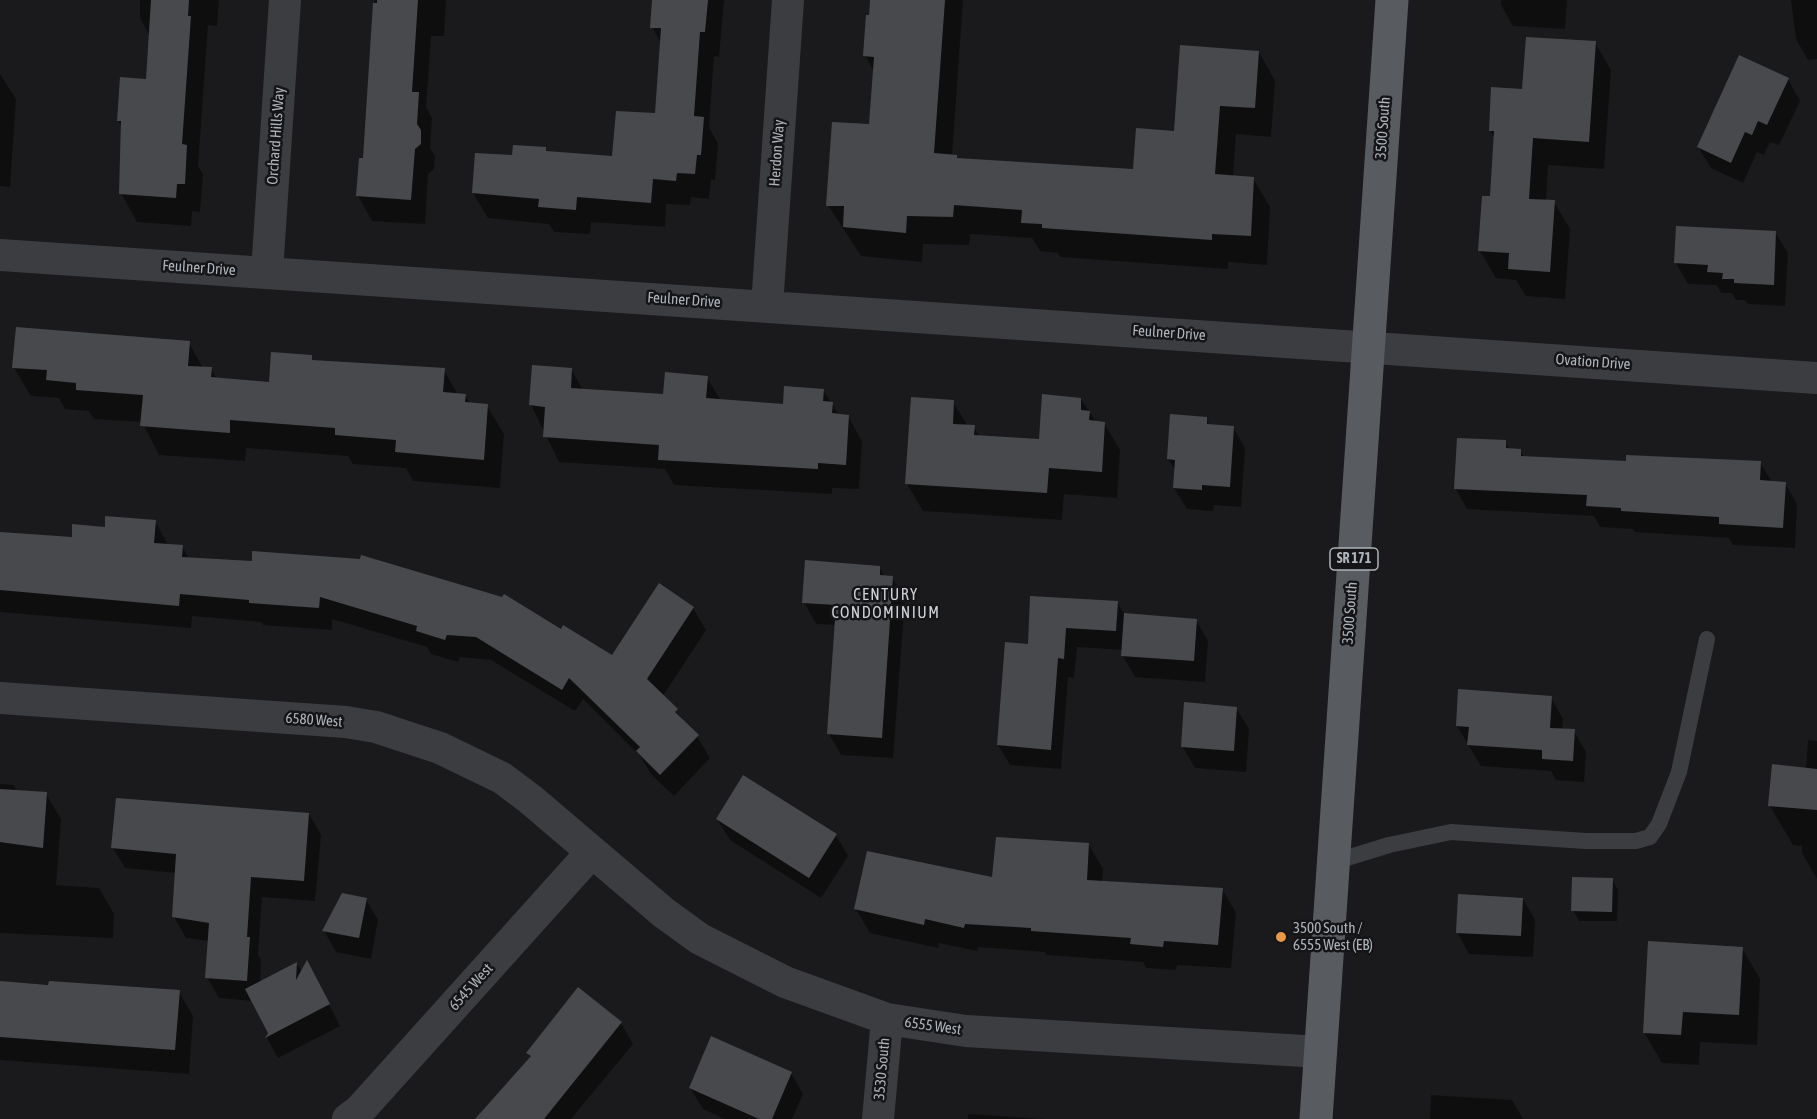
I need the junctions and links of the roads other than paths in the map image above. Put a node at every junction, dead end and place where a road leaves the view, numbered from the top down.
1 (285, 0) edge
2 (788, 0) edge
3 (1392, 0) edge
4 (0, 255) edge
5 (267, 272) junction
6 (767, 306) junction
7 (1368, 346) junction
8 (1817, 378) edge
9 (1707, 639) dead end
10 (0, 698) edge
11 (592, 852) junction
12 (1334, 862) junction
13 (887, 1019) junction
14 (1321, 1052) junction
15 (348, 1119) edge
16 (878, 1119) edge
17 (1316, 1119) edge

1 - 5 street, Orchard Hills Way
2 - 6 street, Herdon Way
3 - 7 main road, 3500 South / SR 171
4 - 5 street, Feulner Drive
5 - 6 street, Feulner Drive
6 - 7 street, Feulner Drive
7 - 8 street, Ovation Drive
7 - 12 main road, 3500 South / SR 171
9 - 12 lane
10 - 11 street, 6580 West
11 - 13 street, 6555 West
11 - 15 street, 6545 West
12 - 14 main road, 3500 South / SR 171
13 - 14 street, 6555 West
13 - 16 street, 3530 South
14 - 17 main road, 3500 South / SR 171

